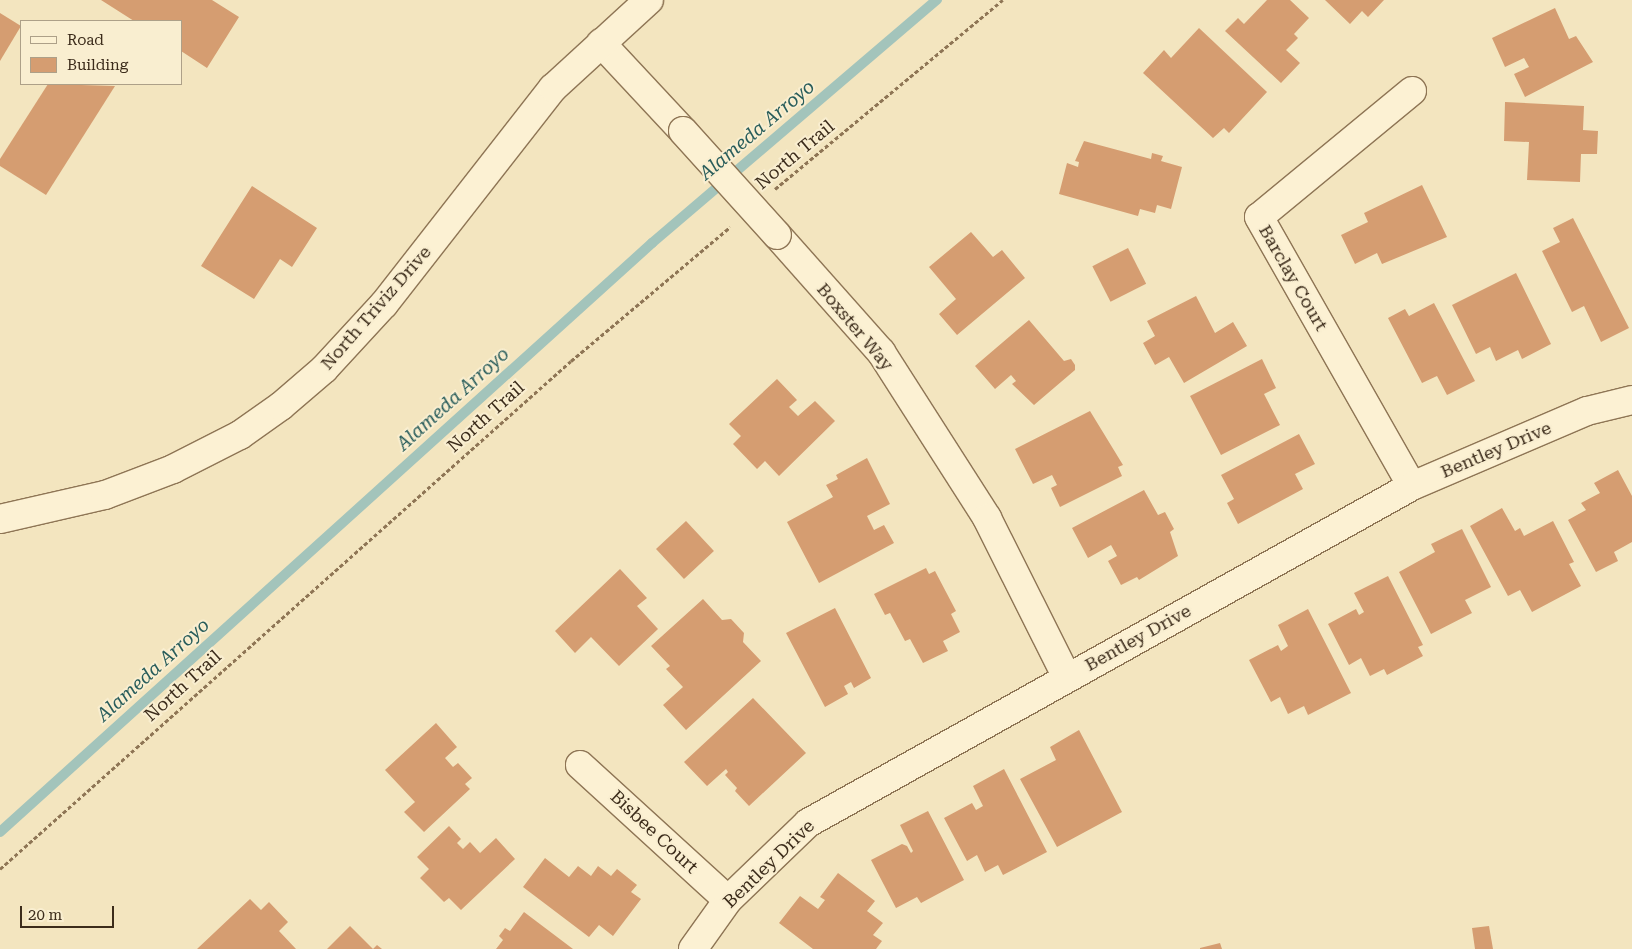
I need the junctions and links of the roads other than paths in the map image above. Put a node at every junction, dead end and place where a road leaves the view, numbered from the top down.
1 (649, 0) edge
2 (601, 43) junction
3 (1412, 91) dead end
4 (1632, 400) edge
5 (1412, 486) junction
6 (0, 519) edge
7 (1067, 678) junction
8 (580, 765) dead end
9 (728, 900) junction
10 (693, 949) edge

1 - 2 street, North Triviz Drive
2 - 6 street, North Triviz Drive
2 - 7 street, Boxster Way, bridge
3 - 5 street, Barclay Court
4 - 5 street, Bentley Drive
5 - 7 street, Bentley Drive
7 - 9 street, Bentley Drive
8 - 9 street, Bisbee Court
9 - 10 street, Bentley Drive

